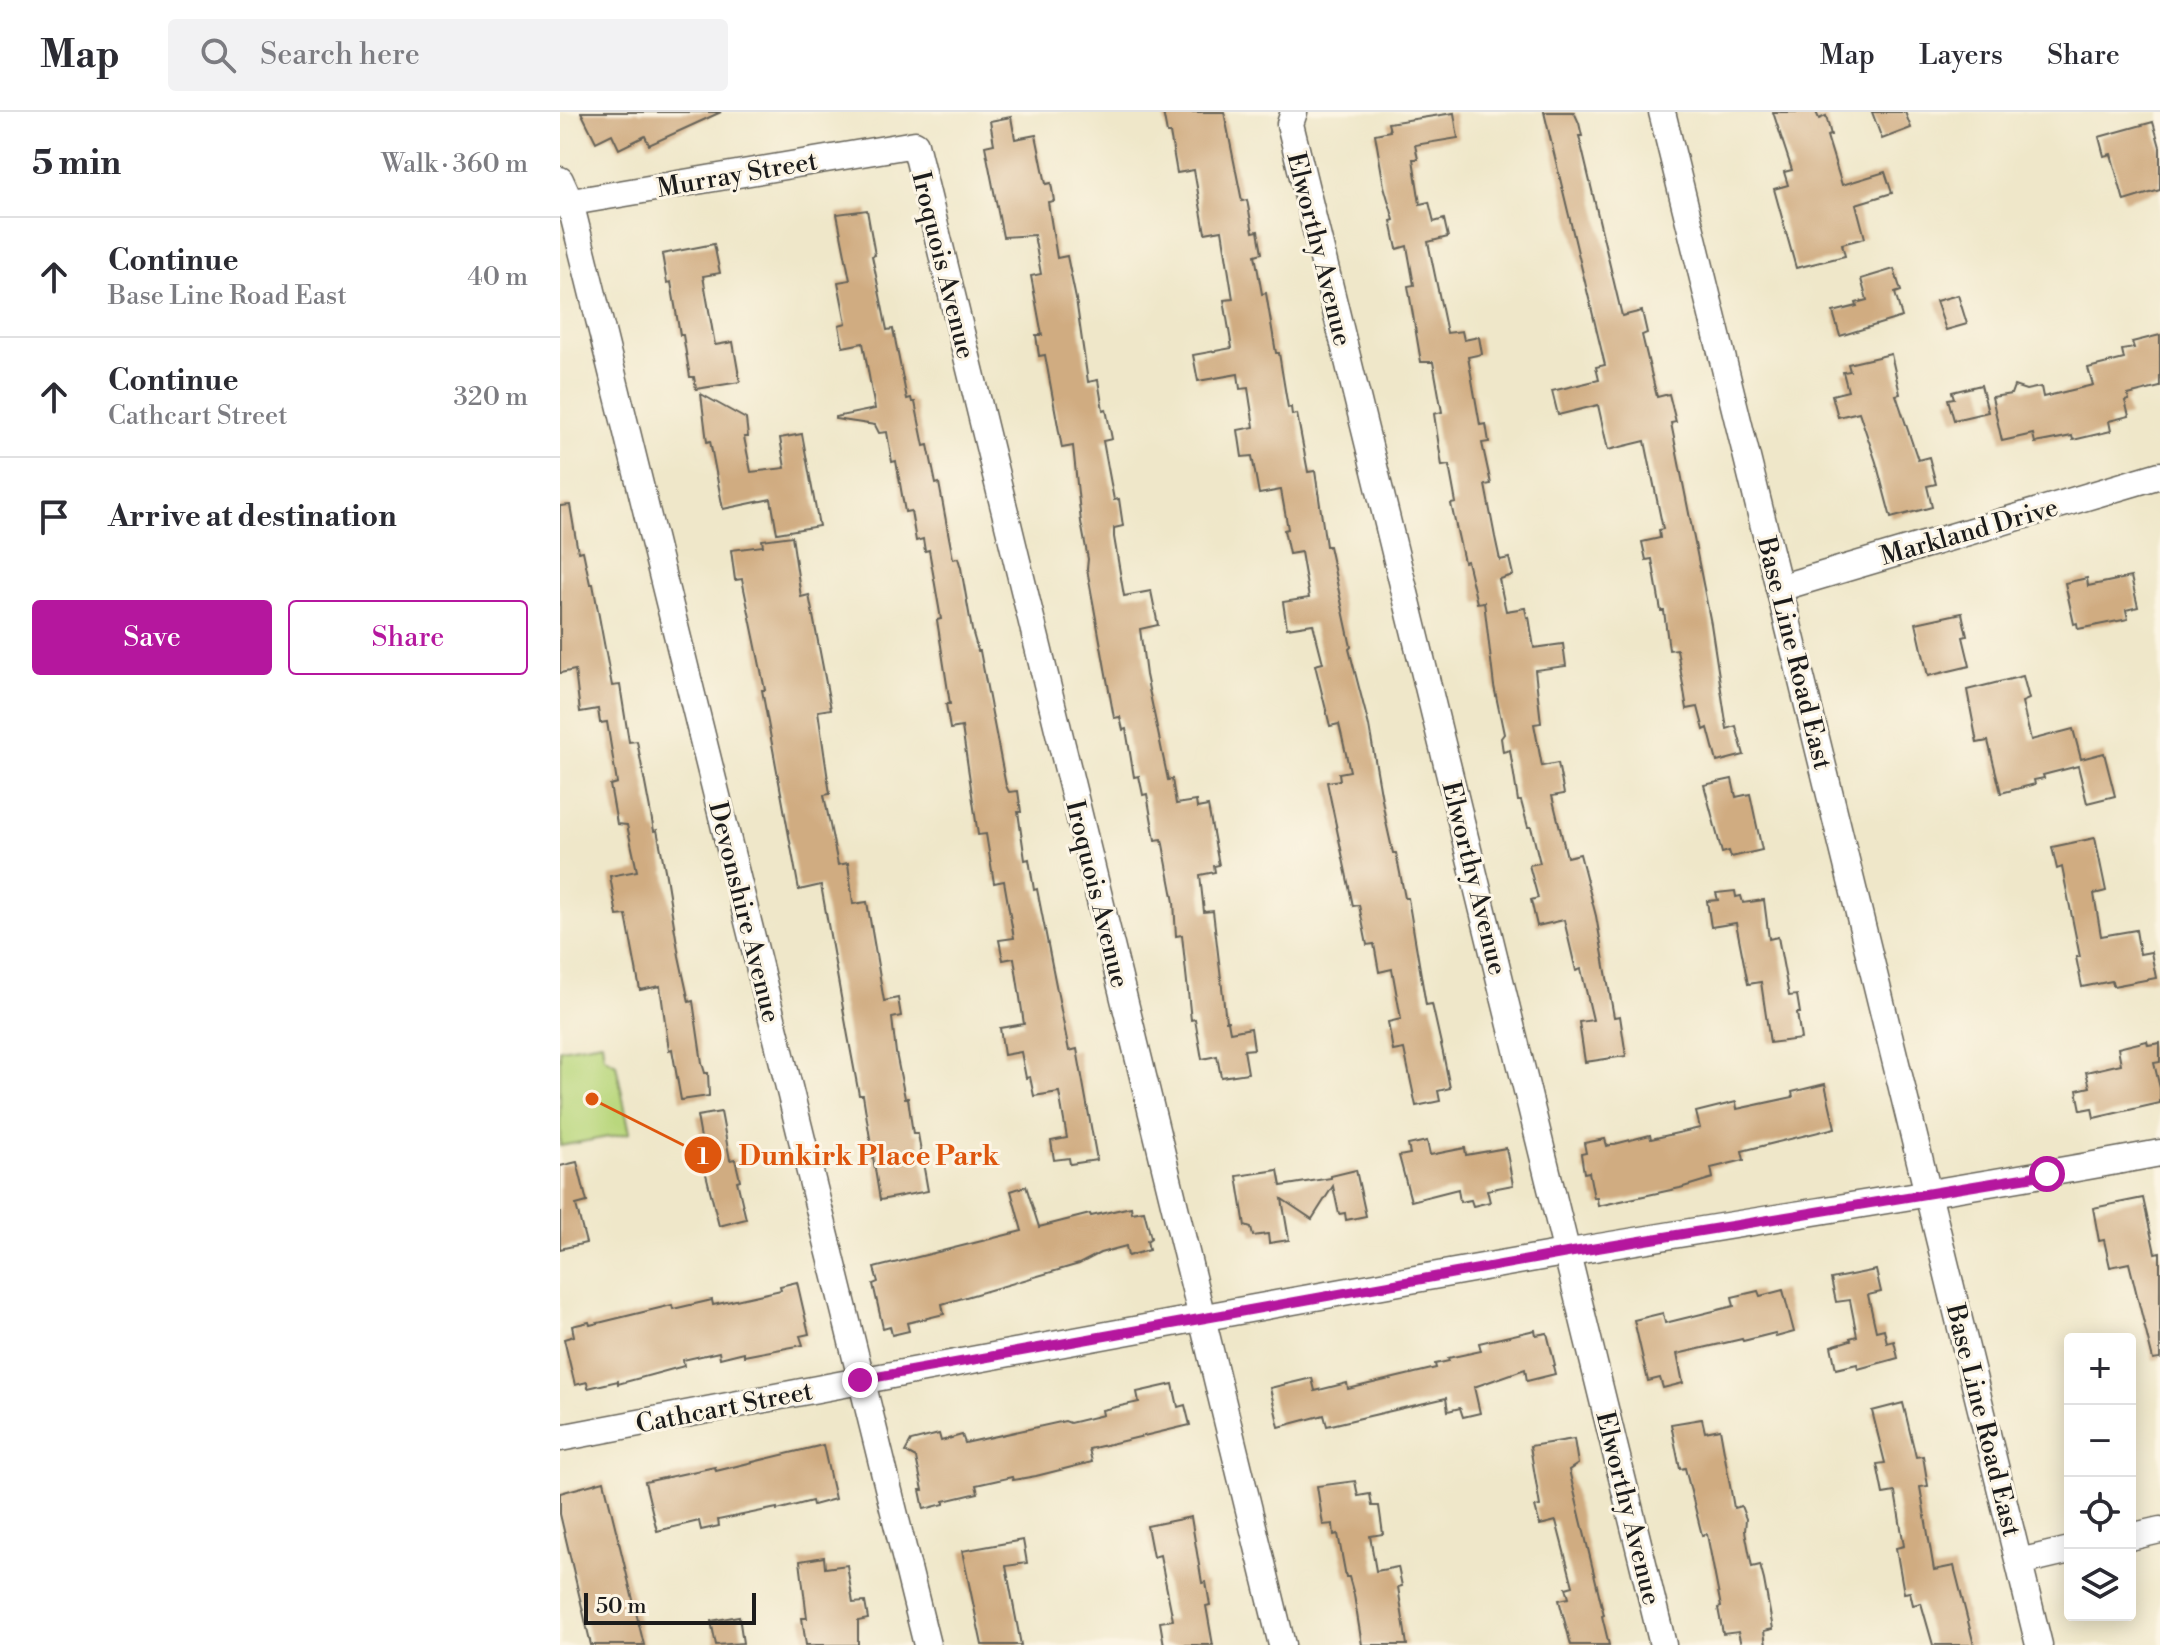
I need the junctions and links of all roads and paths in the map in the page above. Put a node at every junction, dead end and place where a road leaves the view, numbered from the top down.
1 (1294, 112) edge
2 (1662, 112) edge
3 (915, 144) joint
4 (563, 196) edge
5 (2160, 475) edge
6 (1779, 588) junction
7 (2160, 1153) edge
8 (1928, 1195) junction
9 (1567, 1253) junction
10 (1201, 1318) junction
11 (860, 1380) junction
12 (560, 1438) edge
13 (2160, 1530) edge
14 (2136, 1536) edge
15 (2064, 1551) edge
16 (2019, 1562) junction
17 (927, 1645) edge
18 (1282, 1645) edge
19 (1663, 1645) edge
20 (2039, 1645) edge

1 - 9 street, Elworthy Avenue
2 - 6 street, Base Line Road East
3 - 4 street, Murray Street
3 - 10 street, Iroquois Avenue
4 - 11 street, Devonshire Avenue
5 - 6 street, Markland Drive
6 - 8 street, Base Line Road East
7 - 8 street
8 - 9 street, Cathcart Street
8 - 16 street, Base Line Road East
9 - 10 street, Cathcart Street
9 - 19 street, Elworthy Avenue
10 - 11 street, Cathcart Street
10 - 18 street, Iroquois Avenue
11 - 12 street, Cathcart Street
11 - 17 street, Devonshire Avenue
13 - 14 street
15 - 16 street
16 - 20 street, Base Line Road East

